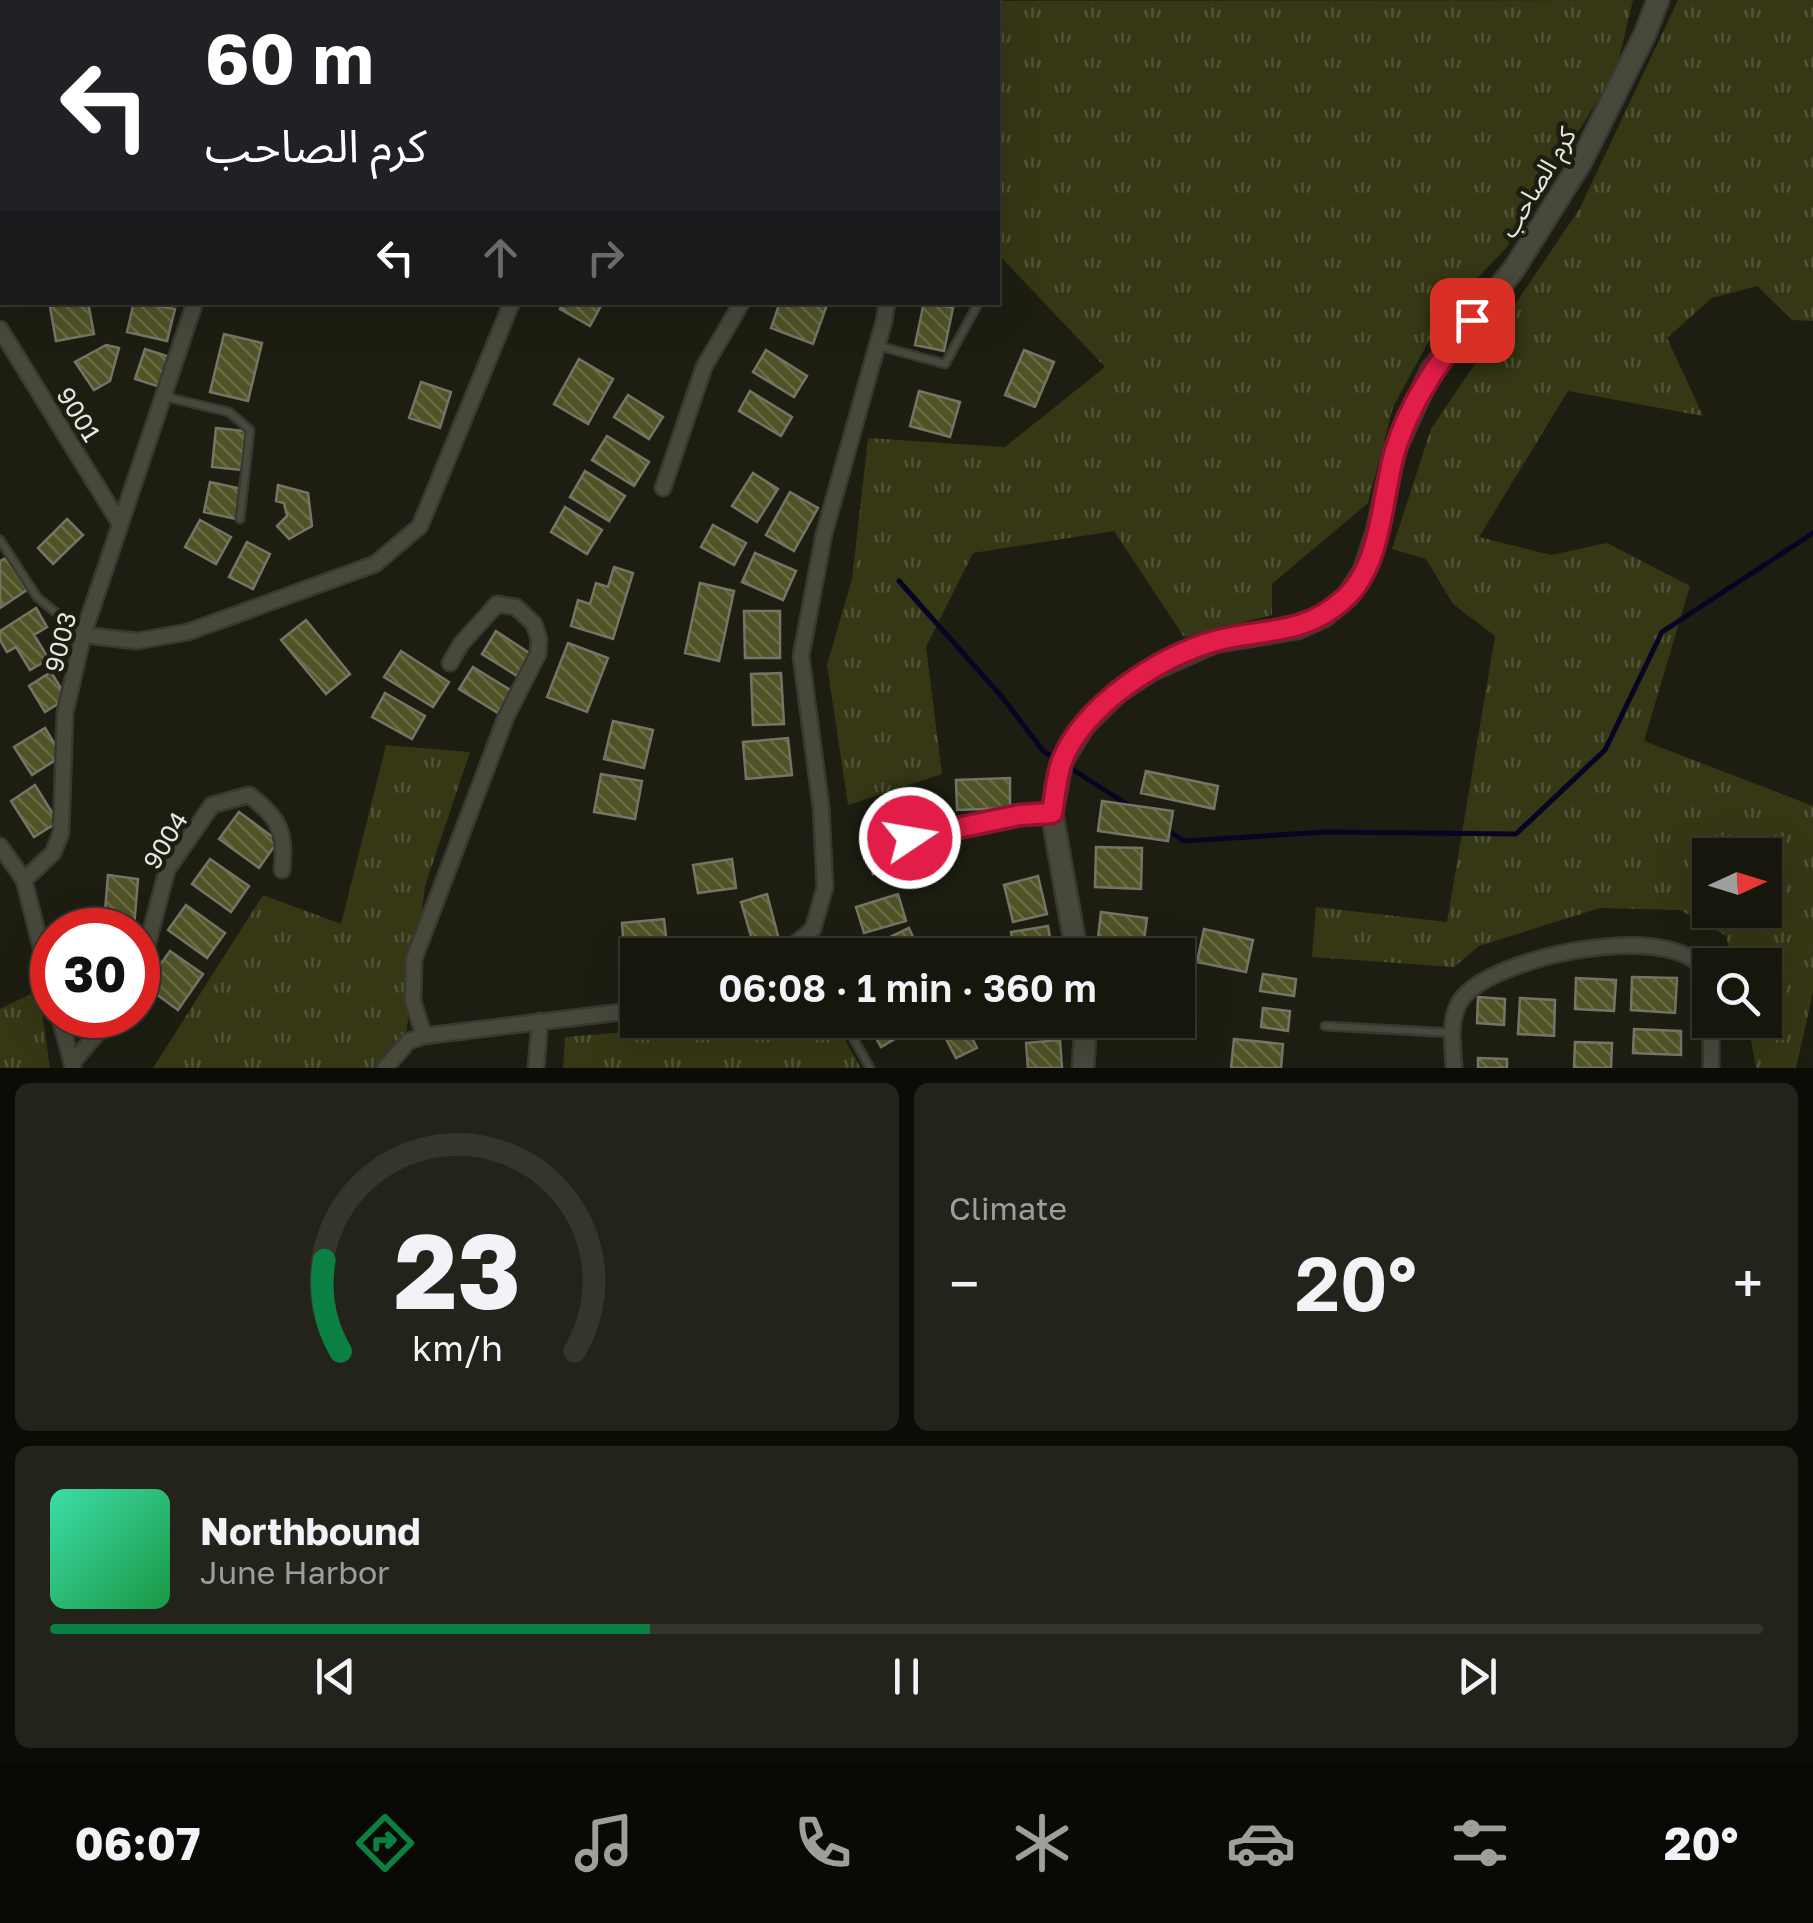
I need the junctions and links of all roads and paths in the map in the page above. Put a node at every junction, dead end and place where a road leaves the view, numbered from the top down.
1 (1658, 0) edge
2 (195, 305) edge
3 (511, 305) edge
4 (740, 305) edge
5 (885, 305) edge
6 (977, 305) edge
7 (0, 329) edge
8 (878, 345) junction
9 (166, 396) junction
10 (662, 488) dead end
11 (240, 519) dead end
12 (119, 522) junction
13 (0, 540) edge
14 (83, 635) junction
15 (450, 662) dead end
16 (1052, 813) junction
17 (910, 838) dead end
18 (0, 846) edge
19 (282, 870) dead end
20 (24, 880) junction
21 (31, 908) edge
22 (157, 908) edge
23 (802, 938) edge
24 (1073, 938) edge
25 (1692, 958) edge
26 (620, 1012) edge
27 (540, 1021) junction
28 (1325, 1026) dead end
29 (1453, 1033) junction
30 (424, 1036) junction
31 (65, 1038) edge
32 (95, 1038) edge
33 (852, 1038) edge
34 (1085, 1038) edge
35 (1711, 1038) edge
36 (72, 1066) edge
37 (384, 1068) edge
38 (536, 1068) edge
39 (870, 1068) edge
40 (1084, 1068) edge
41 (1454, 1068) edge
42 (1712, 1068) edge

1 - 16 street, كرم الصاحب
2 - 9 street, 9003
3 - 14 street
4 - 10 street
5 - 8 street
6 - 8 lane
7 - 12 street, 9001
8 - 23 street
9 - 11 lane
9 - 12 street, 9003
12 - 14 street, 9003
13 - 14 lane
14 - 20 street, 9003
15 - 30 street
16 - 17 street
16 - 24 street, كرم الصاحب
18 - 20 street
19 - 22 street, 9004
20 - 21 street
25 - 29 street
26 - 27 street
27 - 30 street
27 - 38 street
28 - 29 lane
29 - 41 street
30 - 37 street
31 - 36 street
32 - 36 street
33 - 39 lane
34 - 40 street
35 - 42 street

